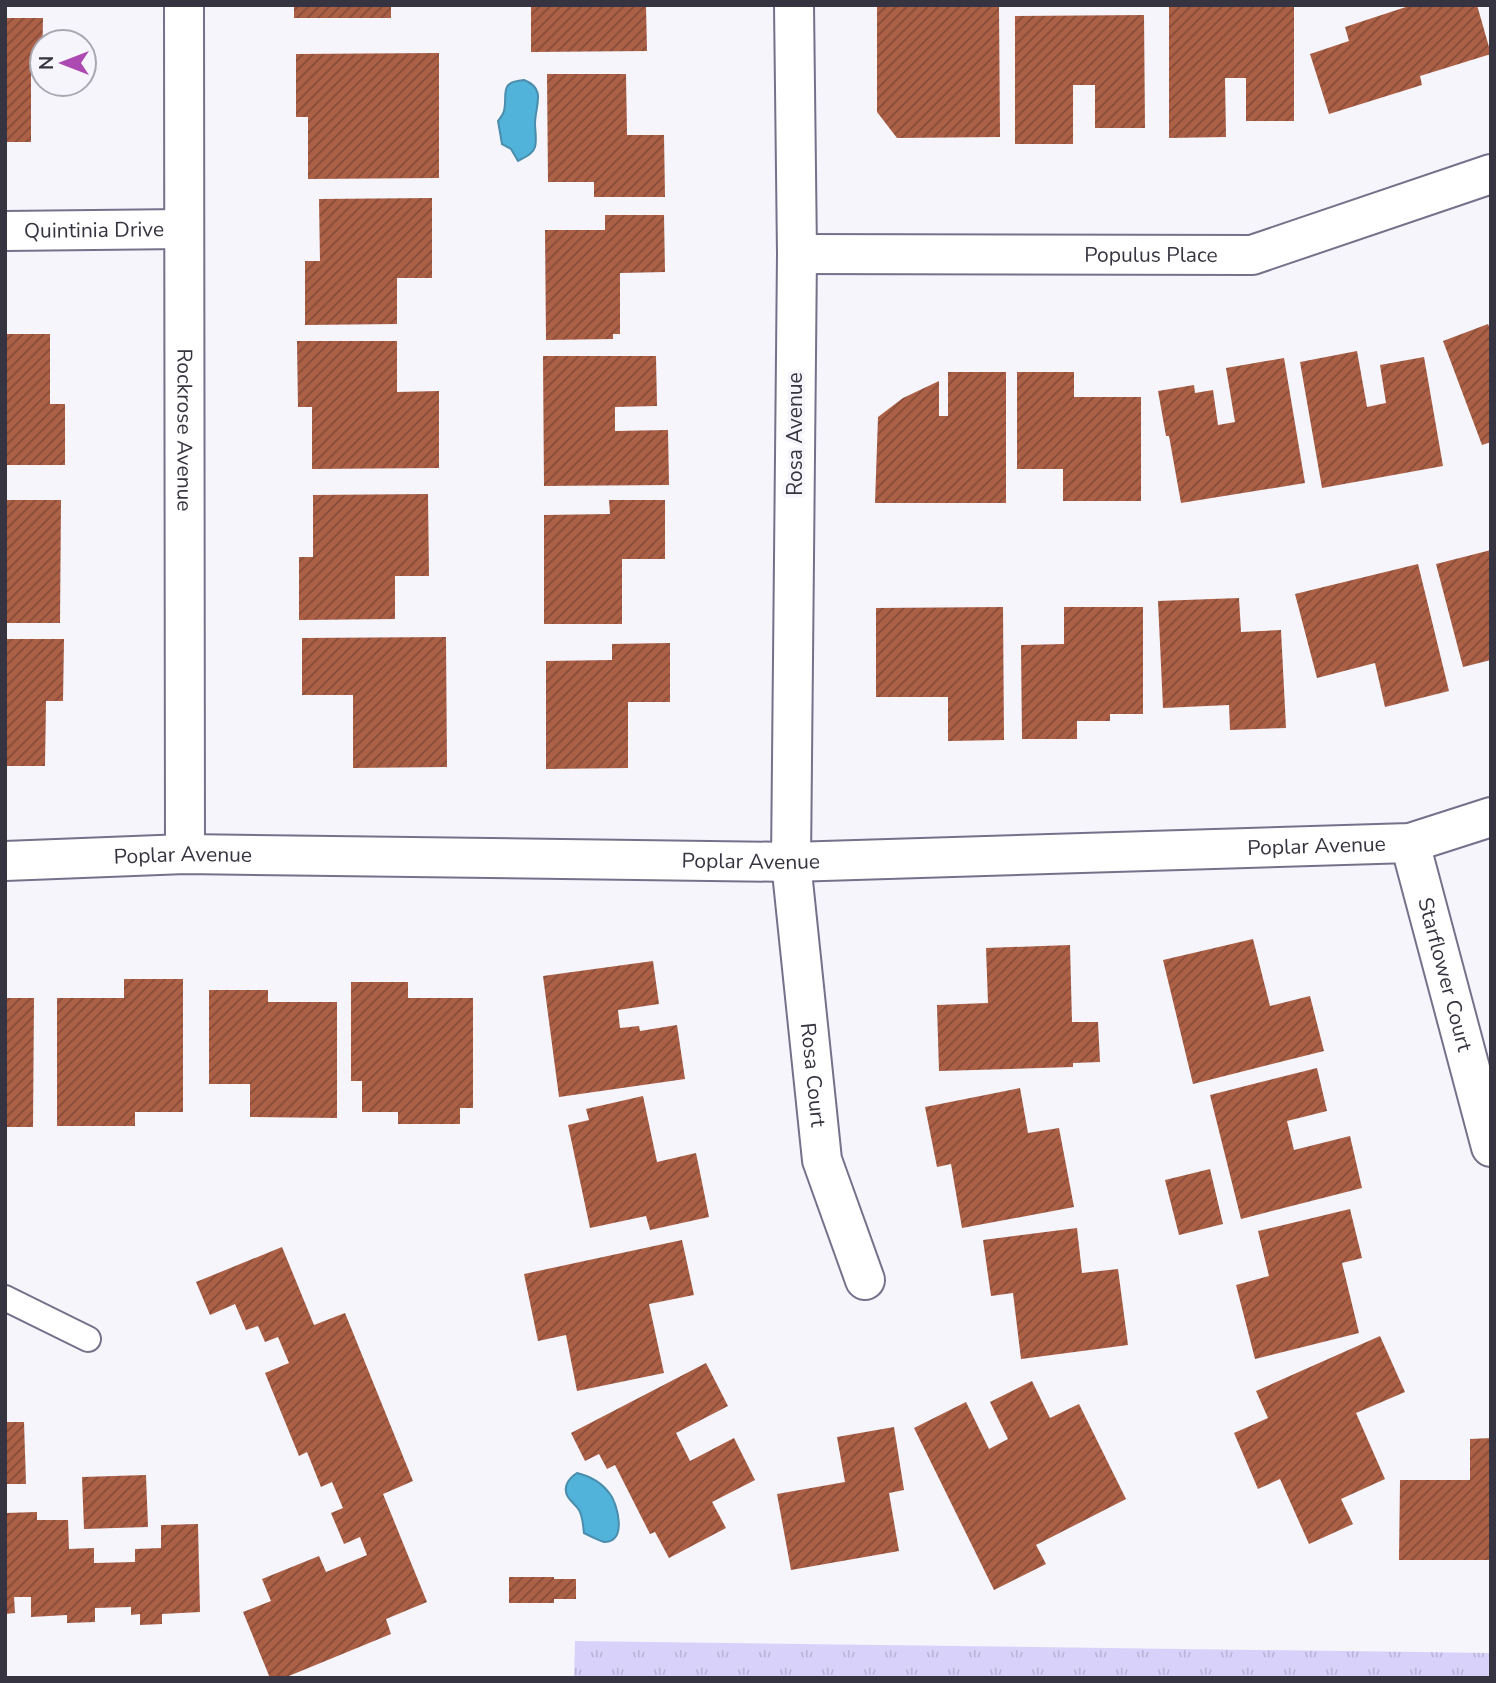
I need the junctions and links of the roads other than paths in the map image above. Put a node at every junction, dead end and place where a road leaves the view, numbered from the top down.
1 (184, 5) edge
2 (794, 5) edge
3 (1491, 174) edge
4 (183, 229) junction
5 (5, 231) edge
6 (797, 254) junction
7 (1491, 817) edge
8 (1410, 843) junction
9 (185, 854) junction
10 (5, 861) edge
11 (791, 862) junction
12 (1491, 1147) edge
13 (864, 1280) dead end
14 (5, 1298) edge
15 (88, 1339) dead end

1 - 4 street, Rockrose Avenue
2 - 6 street, Rosa Avenue
3 - 6 street, Populus Place
4 - 5 street, Quintinia Drive
4 - 9 street, Rockrose Avenue
6 - 11 street, Rosa Avenue
7 - 8 street, Poplar Avenue
8 - 11 street, Poplar Avenue
8 - 12 street, Starflower Court
9 - 10 street, Poplar Avenue
9 - 11 street, Poplar Avenue
11 - 13 street, Rosa Court
14 - 15 lane

